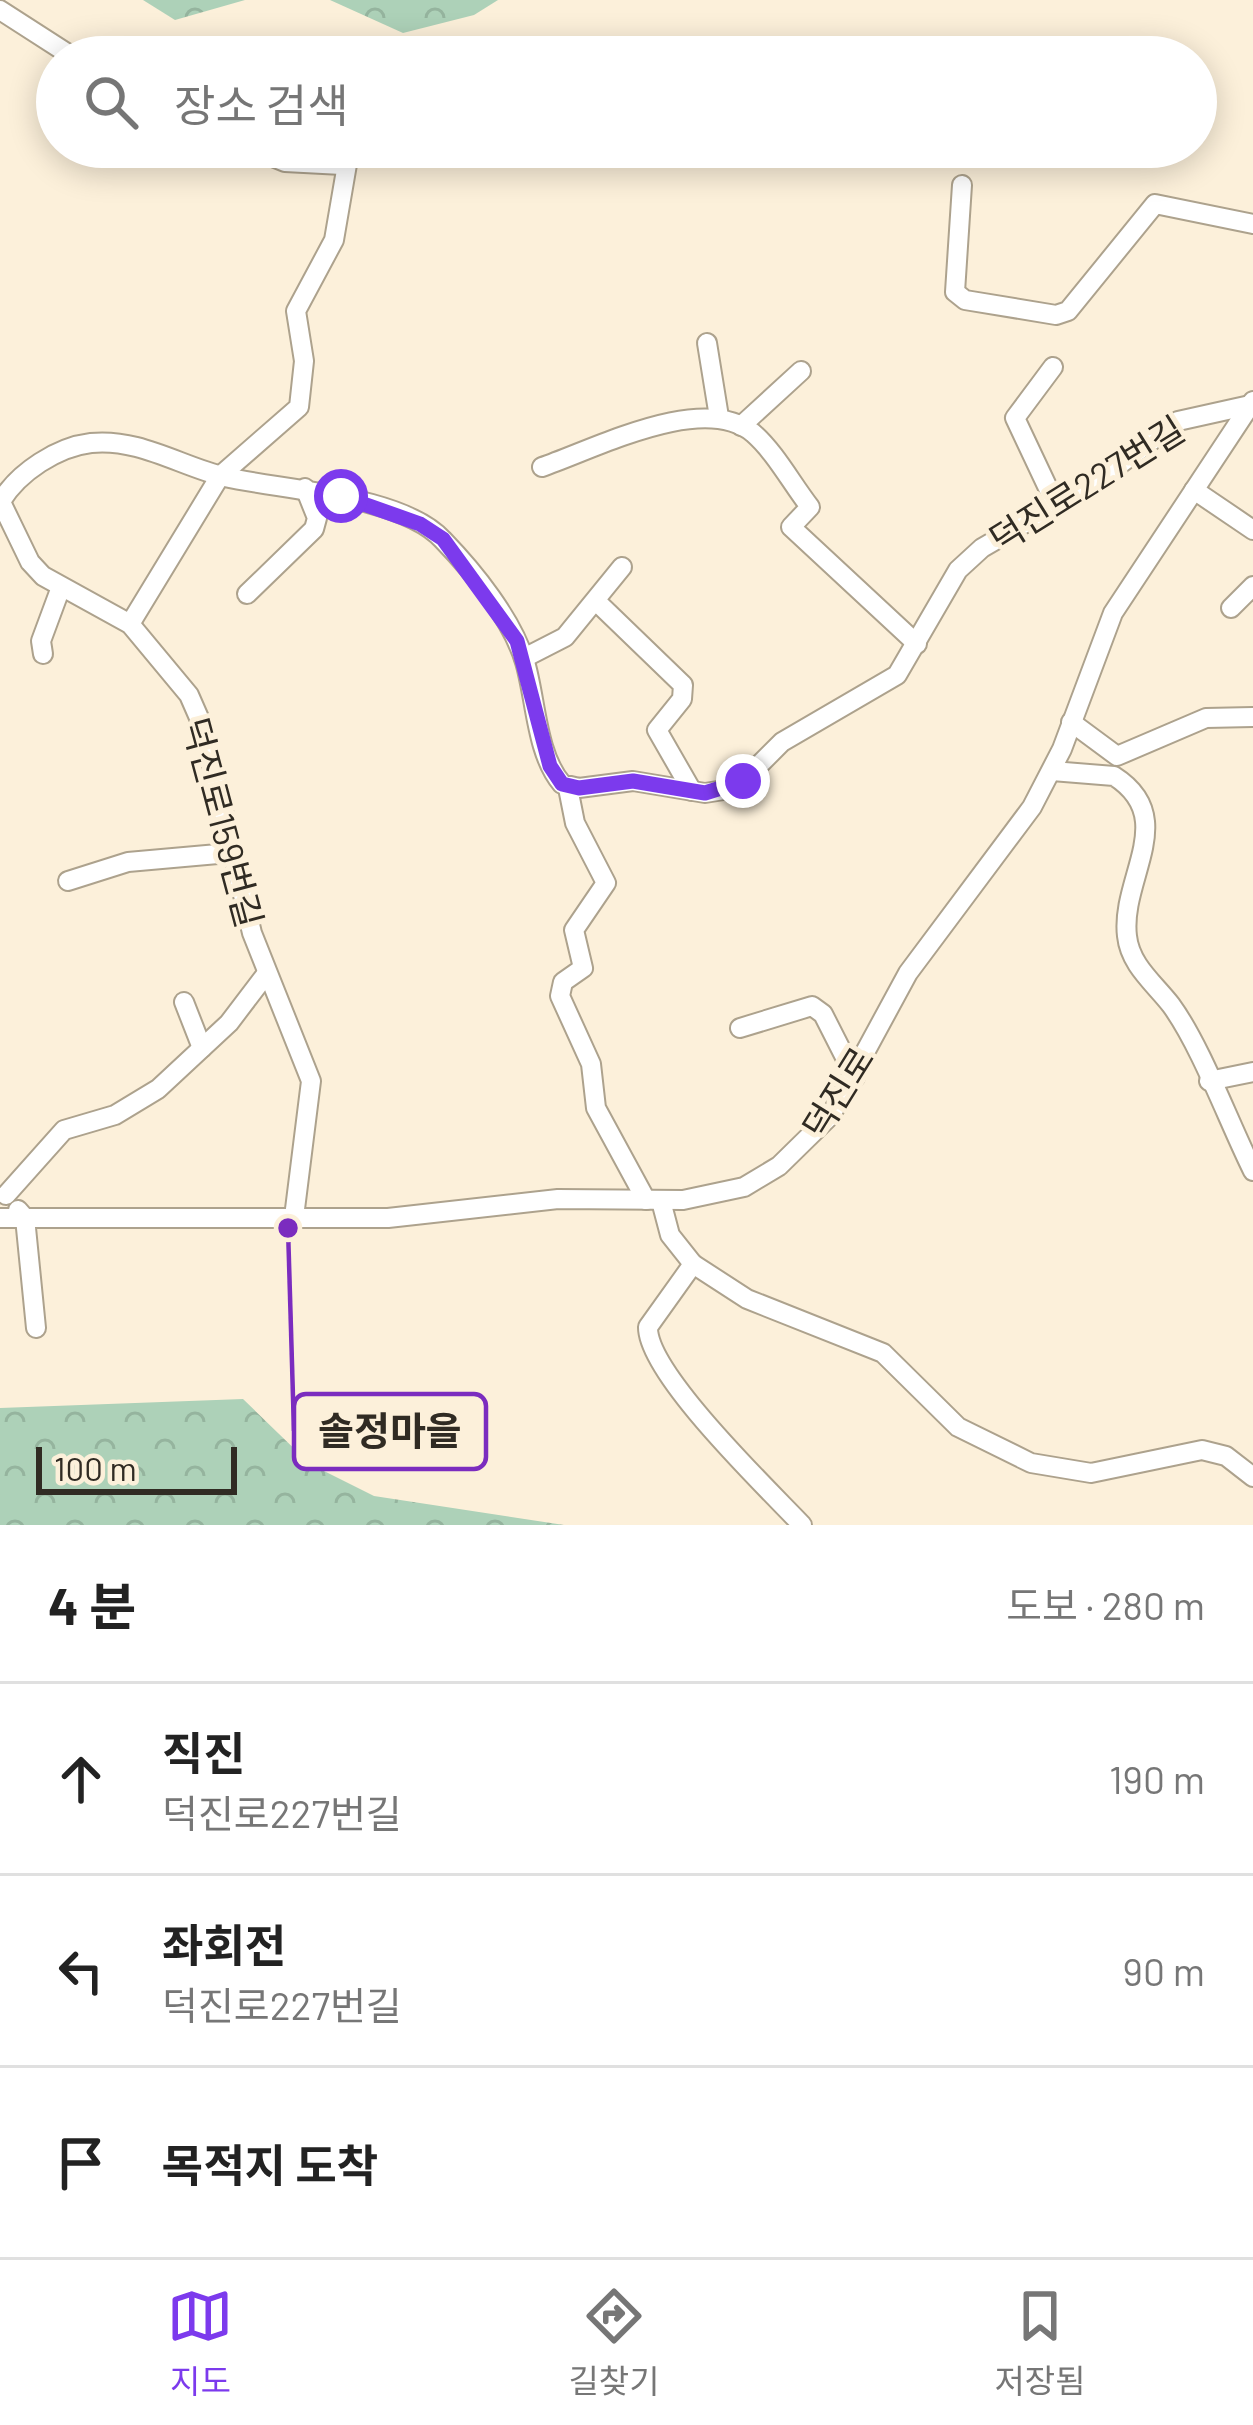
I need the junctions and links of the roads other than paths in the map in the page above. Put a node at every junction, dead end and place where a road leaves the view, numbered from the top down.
1 (0, 10) edge
2 (40, 36) edge
3 (344, 168) edge
4 (962, 185) dead end
5 (1253, 224) edge
6 (706, 343) dead end
7 (1053, 367) dead end
8 (801, 371) dead end
9 (1252, 403) edge
10 (719, 416) junction
11 (741, 426) junction
12 (542, 467) dead end
13 (220, 476) junction
14 (305, 488) junction
15 (1194, 490) junction
16 (0, 501) edge
17 (1056, 505) junction
18 (1253, 530) edge
19 (622, 566) dead end
20 (1253, 586) edge
21 (61, 587) junction
22 (247, 594) dead end
23 (597, 602) junction
24 (1231, 608) dead end
25 (130, 624) junction
26 (916, 644) junction
27 (43, 654) dead end
28 (524, 658) junction
29 (1253, 717) edge
30 (1071, 722) junction
31 (1052, 771) junction
32 (568, 788) junction
33 (692, 791) junction
34 (230, 853) junction
35 (68, 881) dead end
36 (266, 974) junction
37 (184, 1002) dead end
38 (740, 1028) dead end
39 (202, 1048) junction
40 (1253, 1072) edge
41 (855, 1077) junction
42 (1209, 1082) junction
43 (1253, 1171) edge
44 (3, 1192) edge
45 (653, 1201) junction
46 (294, 1217) junction
47 (0, 1218) edge
48 (25, 1218) junction
49 (693, 1264) junction
50 (36, 1328) dead end
51 (1253, 1477) edge
52 (802, 1525) edge

1 - 2 street
3 - 13 street
4 - 5 street
6 - 10 street
7 - 17 street
8 - 11 street
9 - 15 street, 덕진로
9 - 17 street, 덕진로227번길
10 - 11 street
10 - 12 street
11 - 26 street
13 - 14 street
13 - 16 street
13 - 25 street
14 - 22 street
14 - 28 street
15 - 18 street
15 - 30 street, 덕진로
16 - 21 street, 덕진로159번길
17 - 26 street, 덕진로227번길
19 - 23 street
20 - 24 street
21 - 25 street, 덕진로159번길
21 - 27 street
23 - 28 street
23 - 33 street
25 - 34 street, 덕진로159번길
26 - 33 street, 덕진로227번길
28 - 32 street
29 - 30 street
30 - 31 street, 덕진로
31 - 41 street, 덕진로
31 - 42 street
32 - 33 street, 덕진로227번길
32 - 45 street
34 - 35 street
34 - 36 street, 덕진로159번길
36 - 39 street
36 - 46 street, 덕진로159번길
37 - 39 street
38 - 41 street
39 - 44 street
40 - 42 street
41 - 45 street, 덕진로
42 - 43 street
44 - 48 street
45 - 46 street, 덕진로
45 - 49 street
46 - 48 street, 덕진로
47 - 48 street, 덕진로
48 - 50 street
49 - 51 street
49 - 52 street

